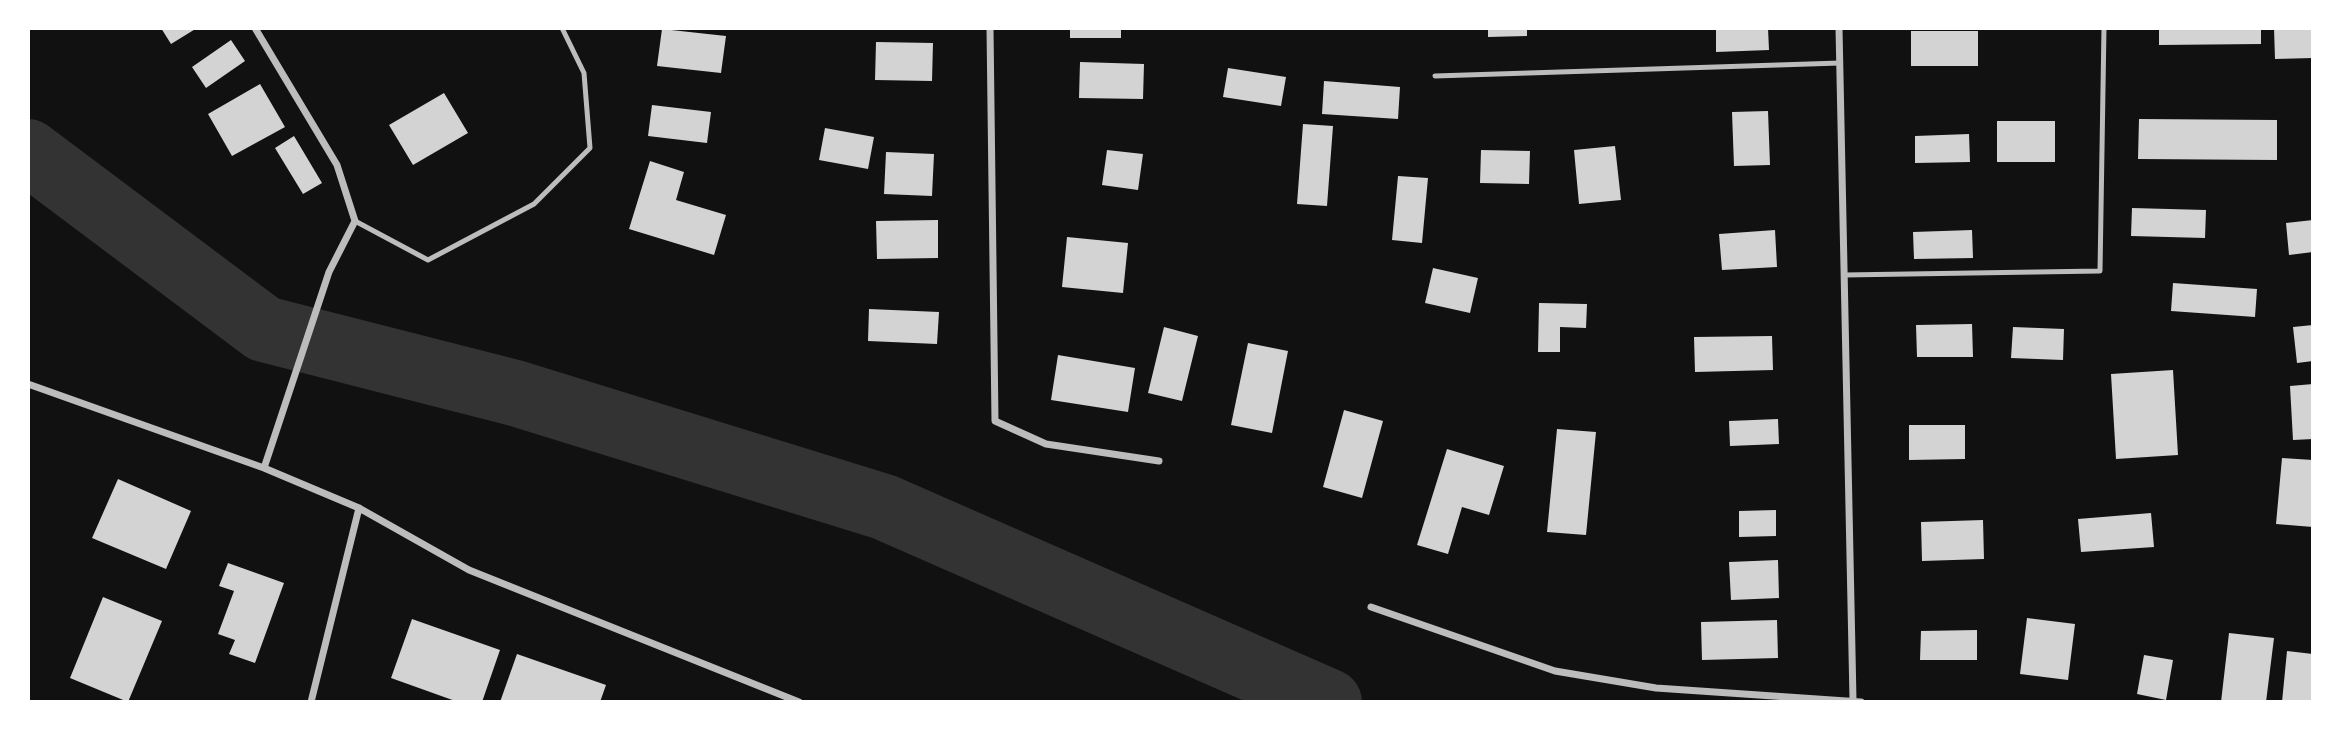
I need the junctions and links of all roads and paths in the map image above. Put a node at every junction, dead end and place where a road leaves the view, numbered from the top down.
1 (255, 28) edge
2 (562, 28) edge
3 (990, 28) edge
4 (1839, 28) edge
5 (2104, 28) edge
6 (1840, 62) junction
7 (1435, 75) dead end
8 (355, 221) junction
9 (1844, 275) junction
10 (28, 384) edge
11 (1159, 461) dead end
12 (264, 468) junction
13 (359, 508) junction
14 (1371, 607) dead end
15 (1857, 701) edge
16 (311, 702) edge
17 (799, 702) edge

1 - 8 street
2 - 8 lane
3 - 11 street
4 - 6 street
5 - 9 lane
6 - 7 lane
6 - 9 street
8 - 12 street
9 - 15 street
10 - 12 street
12 - 13 street
13 - 16 street
13 - 17 street
14 - 15 street

